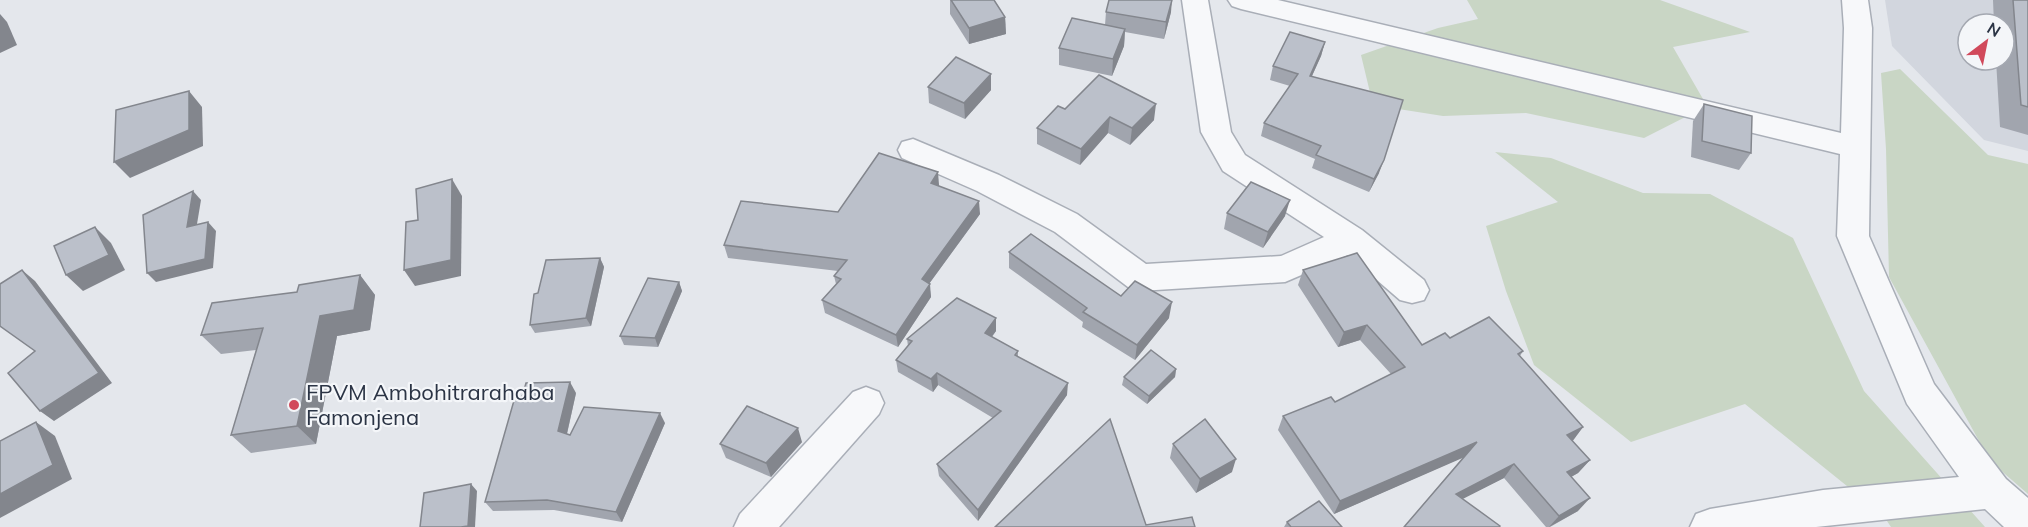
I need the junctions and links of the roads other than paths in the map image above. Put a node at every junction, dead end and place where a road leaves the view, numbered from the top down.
1 (1195, 0) edge
2 (1241, 0) edge
3 (1855, 0) edge
4 (1855, 147) junction
5 (913, 150) dead end
6 (1351, 239) junction
7 (1412, 290) dead end
8 (866, 403) dead end
9 (1992, 491) junction
10 (2028, 523) edge
11 (754, 527) edge
12 (1710, 527) edge

1 - 6 street
2 - 4 street
3 - 4 street
4 - 9 street
5 - 6 street
6 - 7 street
8 - 11 street
9 - 10 street
9 - 12 street

